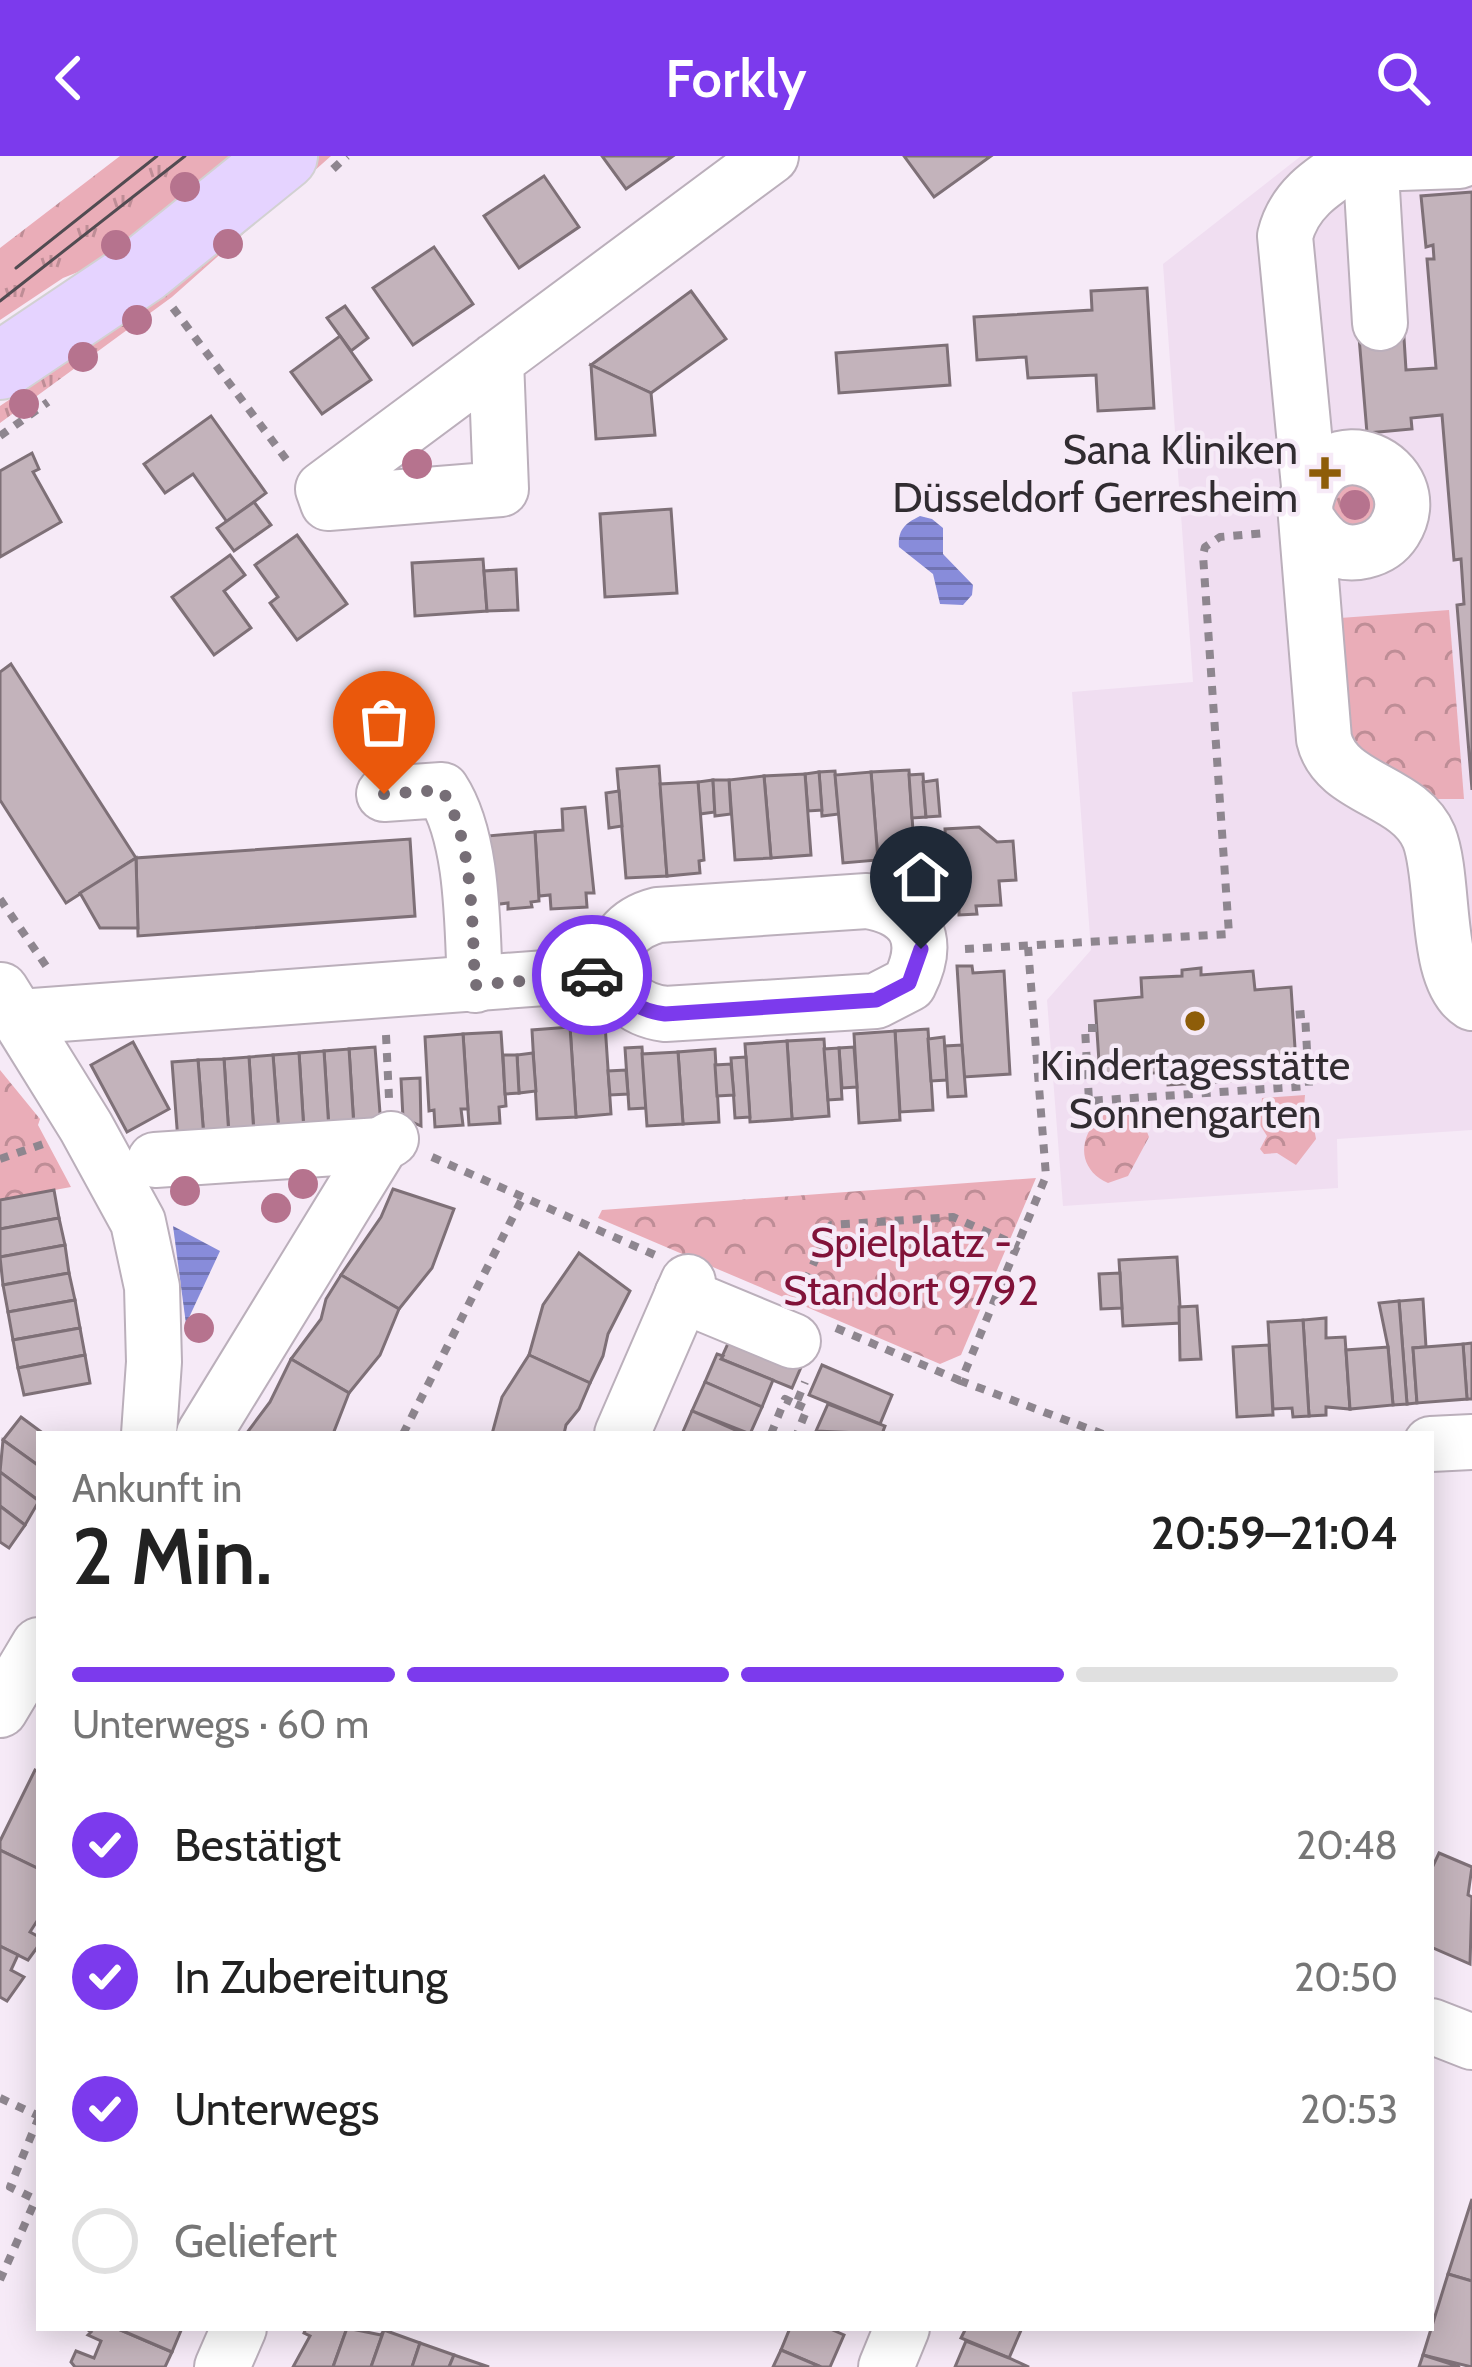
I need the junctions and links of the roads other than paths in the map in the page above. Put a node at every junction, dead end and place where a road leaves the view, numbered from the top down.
1 (284, 156) edge
2 (771, 156) edge
3 (1368, 159) edge
4 (1460, 160) dead end
5 (1380, 323) dead end
6 (496, 360) junction
7 (0, 366) edge
8 (1309, 505) junction
9 (384, 794) dead end
10 (418, 863) dead end
11 (613, 973) junction
12 (464, 986) junction
13 (1472, 1003) edge
14 (29, 1006) edge
15 (136, 1165) junction
16 (793, 1326) road end
17 (149, 1431) edge
18 (206, 1431) edge
19 (623, 1431) edge
20 (1472, 1442) edge
21 (1434, 1444) edge
22 (36, 1650) edge
23 (2, 1701) edge
24 (1434, 2027) edge
25 (1472, 2042) edge
26 (238, 2331) edge
27 (901, 2331) edge
28 (222, 2367) edge
29 (886, 2367) edge

1 - 7 main road
2 - 6 street
3 - 4 street
3 - 5 street
3 - 8 street
6 - 6 street
8 - 8 street
8 - 13 street
9 - 12 street
10 - 12 street
11 - 11 street
11 - 12 street
12 - 14 street
14 - 15 street
15 - 17 street
15 - 18 street
16 - 19 street
20 - 21 street
22 - 23 street
24 - 25 street
26 - 28 street
27 - 29 street

